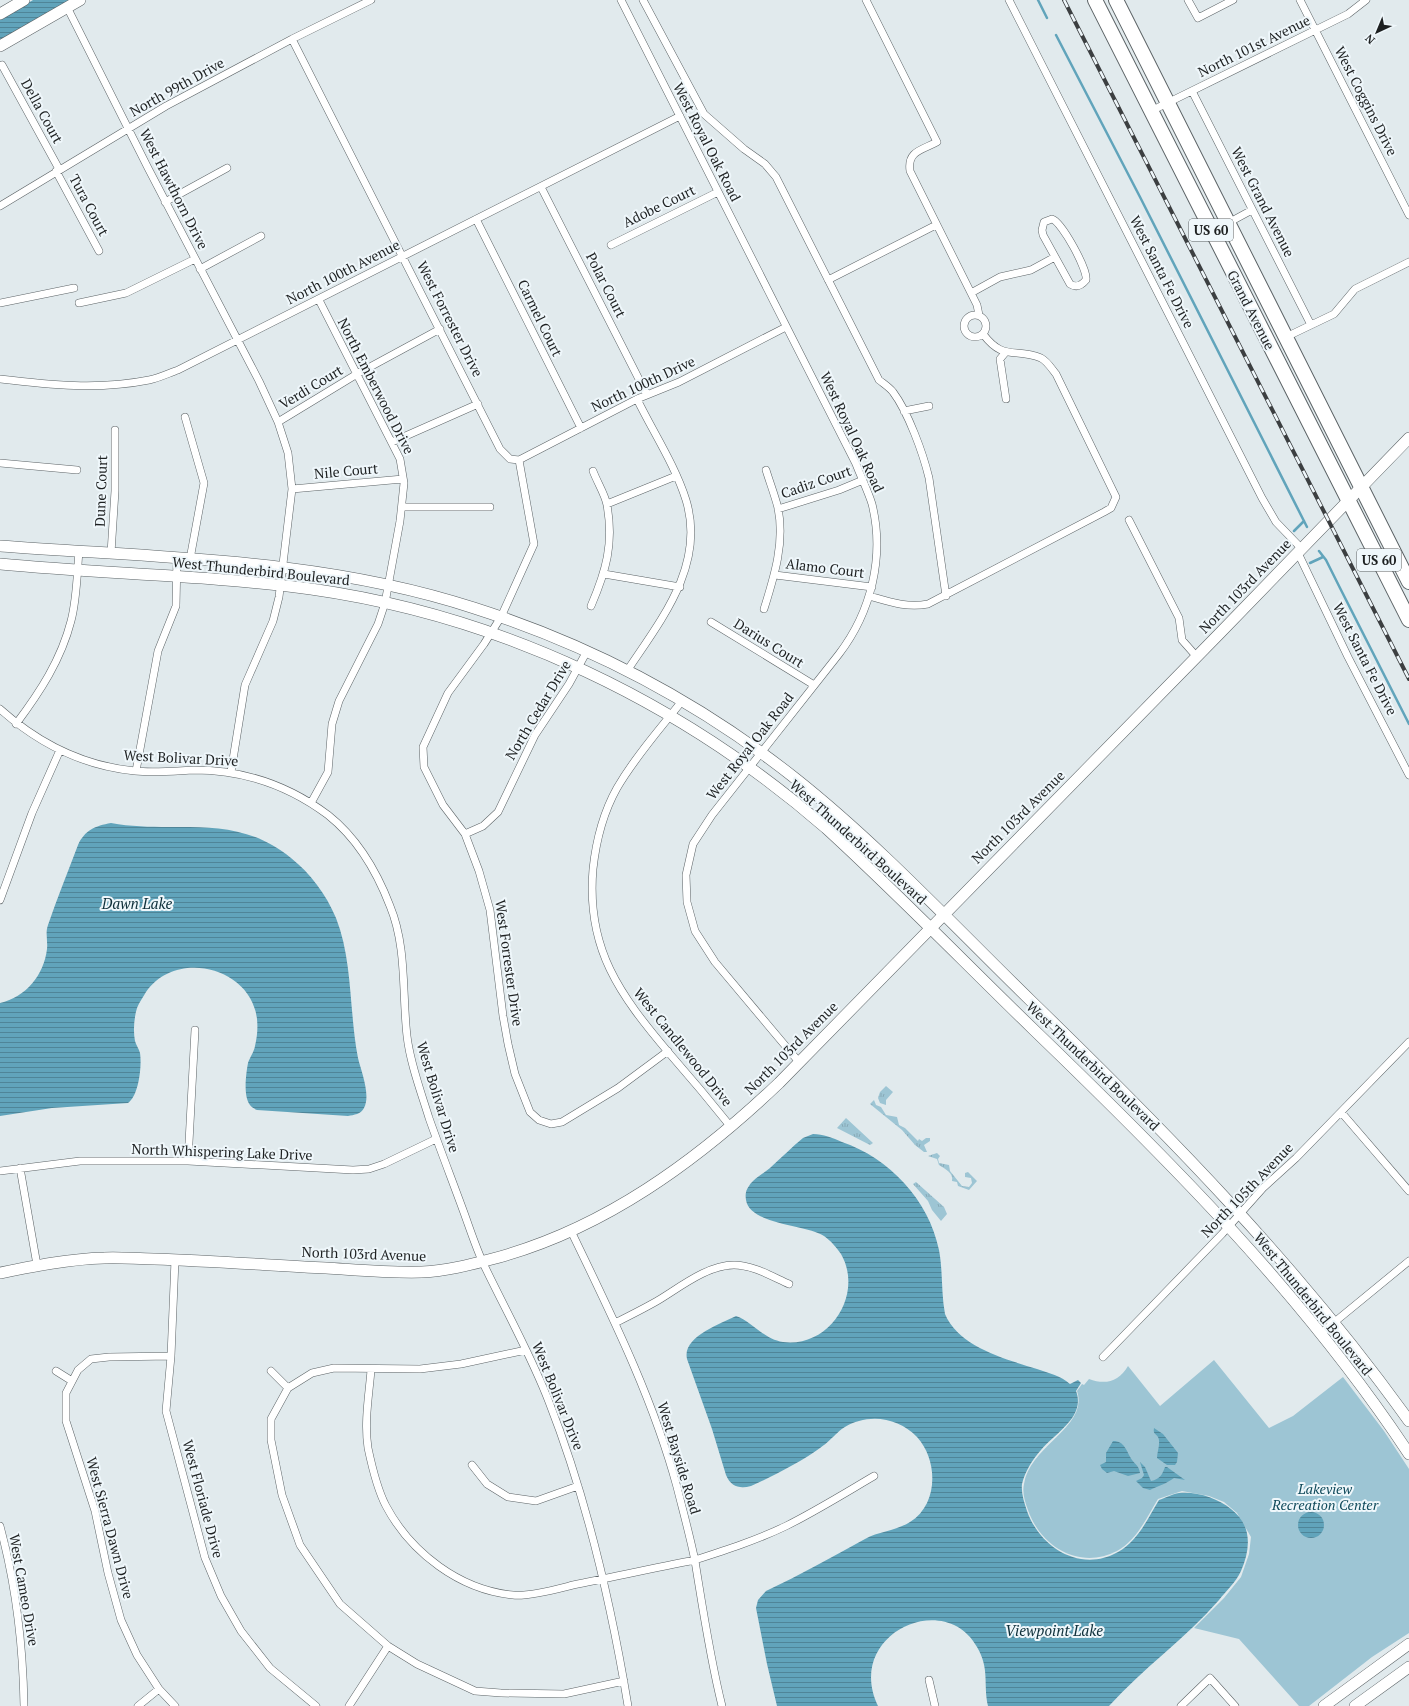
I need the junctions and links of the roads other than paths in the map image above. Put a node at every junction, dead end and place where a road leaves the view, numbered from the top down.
1 (24, 0) edge
2 (80, 0) edge
3 (371, 0) edge
4 (621, 0) edge
5 (643, 0) edge
6 (866, 0) edge
7 (1009, 0) edge
8 (1094, 0) edge
9 (1116, 0) edge
10 (1188, 0) edge
11 (1233, 0) edge
12 (1300, 0) edge
13 (1366, 0) edge
14 (67, 7) junction
15 (0, 14) edge
16 (1315, 30) junction
17 (292, 39) junction
18 (0, 46) edge
19 (2, 65) dead end
20 (1192, 91) junction
21 (1168, 103) junction
22 (1151, 111) junction
23 (680, 116) junction
24 (129, 128) junction
25 (226, 168) dead end
26 (58, 170) junction
27 (541, 187) junction
28 (718, 192) junction
29 (165, 202) junction
30 (0, 206) edge
31 (1252, 210) junction
32 (1409, 215) edge
33 (476, 219) junction
34 (1228, 223) junction
35 (936, 225) junction
36 (261, 236) dead end
37 (611, 244) dead end
38 (99, 251) dead end
39 (403, 256) junction
40 (1055, 257) junction
41 (195, 259) junction
42 (1409, 262) edge
43 (200, 269) junction
44 (828, 280) junction
45 (74, 288) dead end
46 (971, 293) junction
47 (319, 300) junction
48 (0, 302) edge
49 (79, 303) dead end
50 (979, 315) junction
51 (1311, 325) junction
52 (786, 327) junction
53 (440, 329) junction
54 (983, 334) junction
55 (1286, 336) junction
56 (237, 340) junction
57 (1005, 353) junction
58 (357, 374) junction
59 (0, 379) edge
60 (648, 395) junction
61 (637, 399) junction
62 (1006, 399) dead end
63 (478, 404) junction
64 (929, 406) dead end
65 (904, 411) junction
66 (185, 417) dead end
67 (278, 422) junction
68 (580, 428) junction
69 (115, 430) dead end
70 (1409, 438) edge
71 (392, 442) junction
72 (519, 460) junction
73 (0, 463) edge
74 (77, 470) dead end
75 (766, 470) dead end
76 (593, 471) dead end
77 (676, 476) junction
78 (403, 478) junction
79 (862, 480) junction
80 (1361, 488) junction
81 (292, 489) junction
82 (1349, 501) junction
83 (607, 504) junction
84 (402, 507) junction
85 (490, 507) dead end
86 (778, 509) junction
87 (1129, 520) dead end
88 (0, 546) edge
89 (79, 551) junction
90 (1300, 551) junction
91 (111, 553) junction
92 (177, 558) junction
93 (190, 559) junction
94 (0, 564) edge
95 (283, 568) junction
96 (78, 570) junction
97 (604, 574) junction
98 (775, 575) junction
99 (177, 576) junction
100 (1409, 582) edge
101 (389, 585) junction
102 (280, 586) junction
103 (680, 587) junction
104 (872, 587) junction
105 (869, 596) junction
106 (946, 596) junction
107 (385, 602) junction
108 (591, 606) dead end
109 (764, 609) dead end
110 (501, 616) junction
111 (1409, 620) edge
112 (711, 622) dead end
113 (491, 633) junction
114 (587, 651) junction
115 (1197, 657) junction
116 (578, 668) junction
117 (627, 671) junction
118 (814, 686) junction
119 (682, 701) junction
120 (0, 709) edge
121 (670, 716) junction
122 (16, 724) junction
123 (60, 750) junction
124 (761, 752) junction
125 (749, 767) junction
126 (136, 771) junction
127 (231, 772) junction
128 (1409, 775) edge
129 (824, 802) junction
130 (311, 803) junction
131 (812, 816) junction
132 (465, 834) junction
133 (0, 900) edge
134 (942, 915) junction
135 (930, 928) junction
136 (1022, 992) junction
137 (1009, 1005) junction
138 (195, 1030) dead end
139 (1409, 1042) edge
140 (668, 1051) junction
141 (799, 1062) junction
142 (1341, 1112) junction
143 (731, 1127) junction
144 (436, 1139) junction
145 (188, 1161) junction
146 (20, 1168) junction
147 (0, 1171) edge
148 (1409, 1191) edge
149 (1241, 1213) junction
150 (1229, 1226) junction
151 (571, 1231) junction
152 (175, 1260) junction
153 (1409, 1261) edge
154 (482, 1262) junction
155 (37, 1265) junction
156 (0, 1273) edge
157 (789, 1284) dead end
158 (615, 1322) junction
159 (1334, 1322) junction
160 (1320, 1334) junction
161 (526, 1350) junction
162 (171, 1356) junction
163 (1103, 1357) dead end
164 (371, 1370) junction
165 (56, 1371) dead end
166 (271, 1371) dead end
167 (72, 1381) junction
168 (288, 1388) junction
169 (1409, 1421) edge
170 (1409, 1454) edge
171 (472, 1465) dead end
172 (874, 1476) dead end
173 (578, 1486) junction
174 (0, 1526) edge
175 (694, 1560) junction
176 (603, 1579) junction
177 (1409, 1644) edge
178 (388, 1646) junction
179 (1409, 1667) edge
180 (929, 1680) dead end
181 (624, 1681) junction
182 (159, 1689) junction
183 (24, 1706) edge
184 (138, 1706) edge
185 (175, 1706) edge
186 (316, 1706) edge
187 (348, 1706) edge
188 (628, 1706) edge
189 (722, 1706) edge
190 (935, 1706) edge
191 (1181, 1706) edge
192 (1235, 1706) edge
193 (1324, 1706) edge
194 (1355, 1706) edge

1 - 15 street
2 - 14 street
3 - 17 street, North 99th Drive
4 - 23 street, West Royal Oak Road
5 - 44 street
6 - 35 street
7 - 90 street, West Santa Fe Drive
8 - 22 highway, Grand Avenue / US 60
9 - 21 highway, Grand Avenue / US 60
10 - 11 street
12 - 16 street, West Coggins Drive
13 - 16 street, North 101st Avenue
14 - 18 street
14 - 24 street, West Hawthorn Drive
16 - 20 street, North 101st Avenue
16 - 32 street, West Coggins Drive
17 - 24 street, North 99th Drive
17 - 39 street, West Forrester Drive
19 - 26 street, Della Court
20 - 21 street, North 101st Avenue
20 - 31 street, West Grand Avenue
21 - 22 street, North 101st Avenue
21 - 34 highway, Grand Avenue / US 60
22 - 82 highway, Grand Avenue / US 60
23 - 27 street, North 100th Avenue
23 - 28 street, West Royal Oak Road
24 - 26 street, North 99th Drive
24 - 29 street, West Hawthorn Drive
25 - 29 street
26 - 30 street, North 99th Drive
26 - 38 street, Tura Court
27 - 33 street, North 100th Avenue
27 - 60 street, Polar Court
28 - 37 street, Adobe Court
28 - 52 street, West Royal Oak Road
29 - 41 street, West Hawthorn Drive
31 - 34 street
31 - 51 street, West Grand Avenue
33 - 39 street, North 100th Avenue
33 - 68 street, Carmel Court
34 - 55 highway, Grand Avenue / US 60
35 - 44 street
35 - 46 street
36 - 43 street
39 - 47 street, North 100th Avenue
39 - 53 street, West Forrester Drive
40 - 40 street
40 - 46 street
41 - 43 street, West Hawthorn Drive
41 - 49 street
42 - 51 street
43 - 56 street, West Hawthorn Drive
44 - 65 street
45 - 48 street
46 - 50 street
47 - 56 street, North 100th Avenue
47 - 58 street, North Emberwood Drive
50 - 54 street
50 - 54 street
51 - 55 street
52 - 60 street, North 100th Drive
52 - 79 street, West Royal Oak Road
53 - 58 street, Verdi Court
53 - 63 street, West Forrester Drive
54 - 57 street
55 - 80 highway, Grand Avenue / US 60
56 - 59 street, North 100th Avenue
56 - 67 street, West Hawthorn Drive
57 - 62 street
57 - 106 street
58 - 67 street, Verdi Court
58 - 71 street, North Emberwood Drive
60 - 61 street, North 100th Drive
61 - 68 street, North 100th Drive
61 - 77 street
63 - 71 street
63 - 72 street, West Forrester Drive
64 - 65 street
65 - 106 street
66 - 93 street
67 - 81 street, West Hawthorn Drive
68 - 72 street, North 100th Drive
69 - 91 street, Dune Court
70 - 80 street, North 103rd Avenue
71 - 78 street, North Emberwood Drive
72 - 110 street, West Forrester Drive
73 - 74 street
75 - 86 street
76 - 83 street
77 - 83 street
77 - 103 street
78 - 81 street, Nile Court
78 - 84 street, North Emberwood Drive
79 - 86 street, Cadiz Court
79 - 104 street, West Royal Oak Road
80 - 82 street, North 103rd Avenue
80 - 100 highway, Grand Avenue / US 60
81 - 95 street, West Hawthorn Drive
82 - 90 street, North 103rd Avenue
82 - 111 highway, Grand Avenue / US 60
83 - 97 street
84 - 85 street
84 - 101 street, North Emberwood Drive
86 - 98 street
87 - 115 street
88 - 89 street, West Thunderbird Boulevard
89 - 91 street, West Thunderbird Boulevard
89 - 96 street
90 - 115 street, North 103rd Avenue
90 - 128 street, West Santa Fe Drive
91 - 92 street, West Thunderbird Boulevard
92 - 93 street, West Thunderbird Boulevard
92 - 99 street
93 - 95 street, West Thunderbird Boulevard
94 - 96 street, West Thunderbird Boulevard
95 - 101 street, West Thunderbird Boulevard
95 - 102 street, West Hawthorn Drive
96 - 99 street, West Thunderbird Boulevard
96 - 122 street
97 - 103 street
97 - 108 street
98 - 104 street, Alamo Court
98 - 109 street
99 - 102 street, West Thunderbird Boulevard
99 - 126 street
101 - 107 street, North Emberwood Drive
101 - 110 street, West Thunderbird Boulevard
102 - 107 street, West Thunderbird Boulevard
102 - 127 street, West Hawthorn Drive
103 - 117 street
104 - 105 street, West Royal Oak Road
105 - 106 street
105 - 118 street, West Royal Oak Road
107 - 113 street, West Thunderbird Boulevard
107 - 130 street, North Emberwood Drive
110 - 113 street, West Forrester Drive
110 - 114 street, West Thunderbird Boulevard
112 - 118 street, Darius Court
113 - 116 street, West Thunderbird Boulevard
113 - 132 street, West Forrester Drive
114 - 116 street, North Cedar Drive
114 - 117 street, West Thunderbird Boulevard
115 - 134 street, North 103rd Avenue
116 - 121 street, West Thunderbird Boulevard
116 - 132 street, North Cedar Drive
117 - 119 street, West Thunderbird Boulevard
118 - 124 street, West Royal Oak Road
119 - 121 street, West Candlewood Drive
119 - 124 street, West Thunderbird Boulevard
120 - 122 street, West Bolivar Drive
121 - 125 street, West Thunderbird Boulevard
121 - 140 street, West Candlewood Drive
122 - 123 street, West Bolivar Drive
123 - 126 street, West Bolivar Drive
123 - 133 street
124 - 125 street, West Royal Oak Road
124 - 129 street, West Thunderbird Boulevard
125 - 131 street, West Thunderbird Boulevard
125 - 141 street, West Royal Oak Road
126 - 127 street, West Bolivar Drive
127 - 130 street, West Bolivar Drive
129 - 131 street
129 - 134 street, West Thunderbird Boulevard
130 - 144 street, West Bolivar Drive
131 - 135 street, West Thunderbird Boulevard
132 - 140 street, West Forrester Drive
134 - 135 street, North 103rd Avenue
134 - 136 street, West Thunderbird Boulevard
135 - 137 street, West Thunderbird Boulevard
135 - 141 street, North 103rd Avenue
136 - 137 street
136 - 149 street, West Thunderbird Boulevard
137 - 150 street, West Thunderbird Boulevard
138 - 145 street
139 - 142 street, North 105th Avenue
140 - 143 street, West Candlewood Drive
141 - 143 street, North 103rd Avenue
142 - 148 street
142 - 149 street, North 105th Avenue
143 - 151 street, North 103rd Avenue
144 - 145 street, North Whispering Lake Drive
144 - 154 street, West Bolivar Drive
145 - 146 street, North Whispering Lake Drive
146 - 147 street, North Whispering Lake Drive
146 - 155 street
149 - 150 street, North 105th Avenue
149 - 159 street, West Thunderbird Boulevard
150 - 160 street, West Thunderbird Boulevard
150 - 163 street, North 105th Avenue
151 - 154 street, North 103rd Avenue
151 - 158 street, West Bayside Road
152 - 154 street, North 103rd Avenue
152 - 155 street, North 103rd Avenue
152 - 162 street, West Floriade Drive
153 - 159 street
154 - 161 street, West Bolivar Drive
155 - 156 street, North 103rd Avenue
157 - 158 street
158 - 175 street, West Bayside Road
159 - 160 street
159 - 169 street, West Thunderbird Boulevard
160 - 170 street, West Thunderbird Boulevard
161 - 164 street
161 - 173 street, West Bolivar Drive
162 - 167 street, West Sierra Dawn Drive
162 - 186 street, West Floriade Drive
164 - 168 street
164 - 176 street
165 - 167 street
166 - 168 street
167 - 182 street, West Sierra Dawn Drive
168 - 178 street
171 - 173 street
172 - 175 street
173 - 176 street, West Bolivar Drive
174 - 183 street, West Cameo Drive
175 - 176 street
175 - 189 street, West Bayside Road
176 - 181 street, West Bolivar Drive
177 - 193 street
178 - 181 street
178 - 187 street
179 - 194 street
180 - 190 street
181 - 188 street, West Bolivar Drive
182 - 184 street
182 - 185 street, West Sierra Dawn Drive
191 - 192 street

